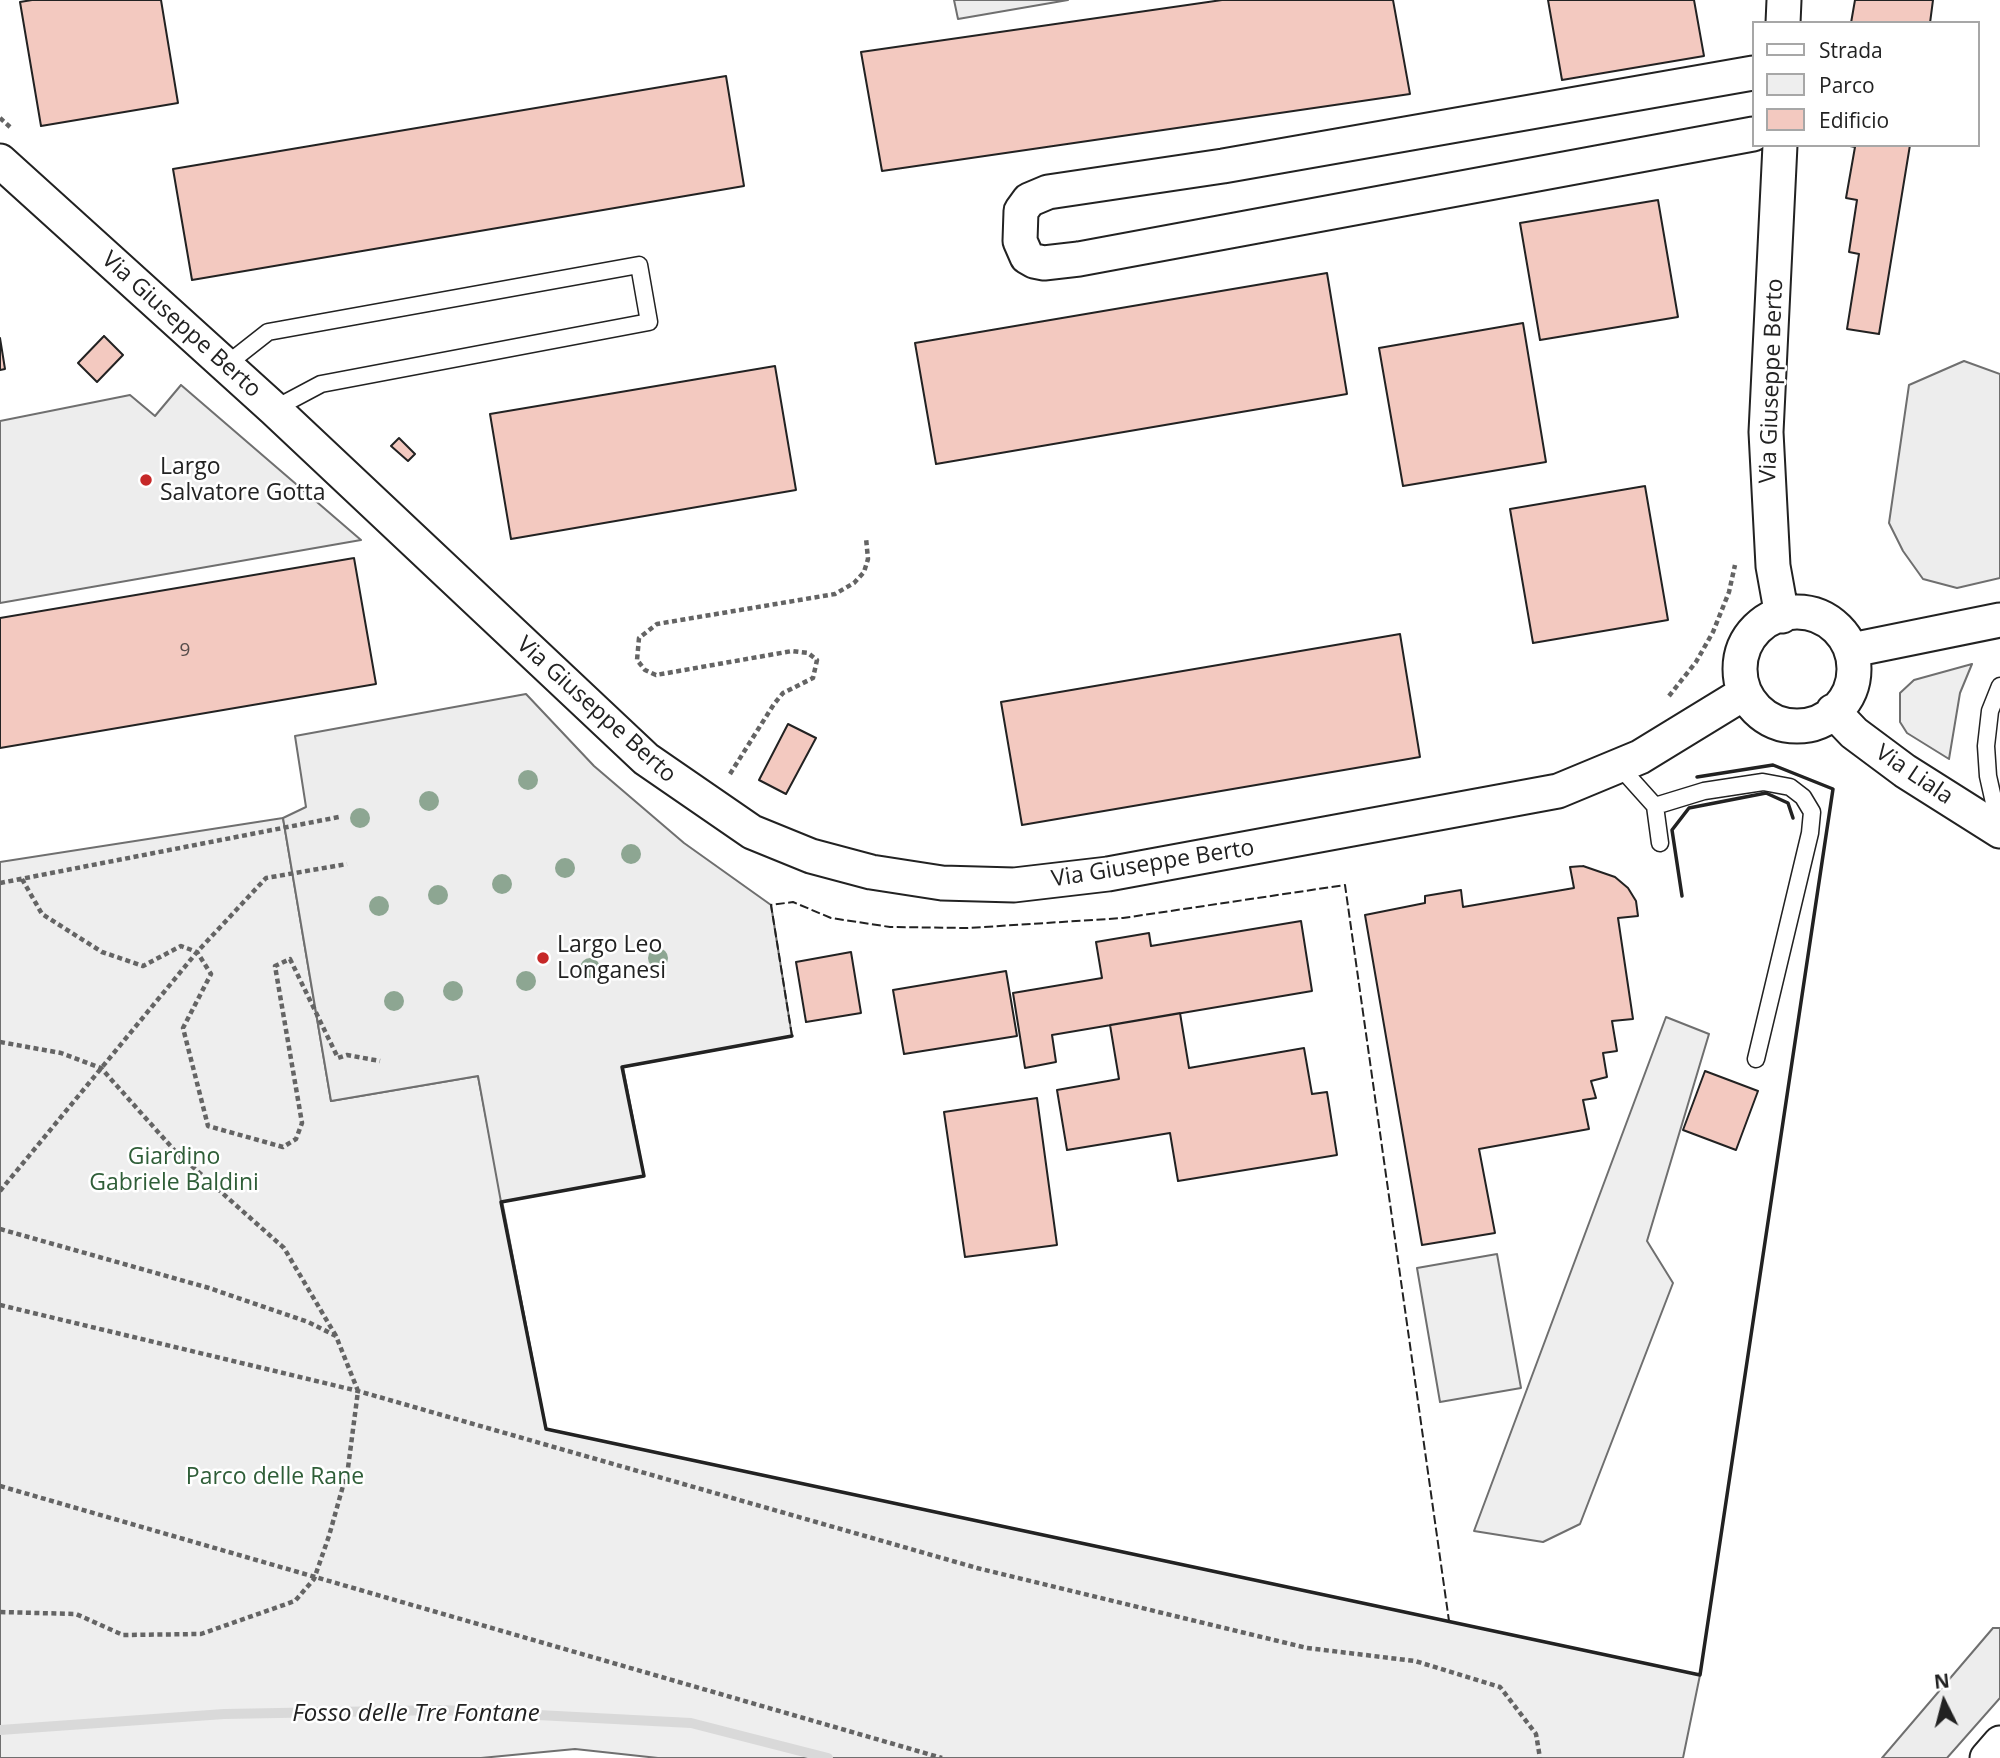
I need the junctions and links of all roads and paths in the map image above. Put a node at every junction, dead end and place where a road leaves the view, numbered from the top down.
1 (1784, 0) edge
2 (1783, 21) edge
3 (1752, 73) edge
4 (1752, 134) edge
5 (1780, 147) edge
6 (0, 161) edge
7 (226, 365) junction
8 (274, 409) junction
9 (866, 538) dead end
10 (1736, 561) dead end
11 (1782, 616) junction
12 (2000, 620) edge
13 (1852, 650) junction
14 (2000, 686) edge
15 (1743, 694) junction
16 (1660, 704) dead end
17 (1833, 711) junction
18 (1620, 767) junction
19 (710, 806) junction
20 (1655, 806) junction
21 (339, 817) dead end
22 (2000, 829) edge
23 (1660, 843) dead end
24 (347, 864) dead end
25 (22, 879) junction
26 (0, 883) edge
27 (197, 952) junction
28 (0, 1042) edge
29 (1756, 1059) dead end
30 (380, 1061) dead end
31 (101, 1068) junction
32 (0, 1191) edge
33 (0, 1229) edge
34 (0, 1305) edge
35 (336, 1336) junction
36 (358, 1391) junction
37 (0, 1486) edge
38 (314, 1579) junction
39 (0, 1612) edge
40 (2000, 1743) edge
41 (942, 1758) edge
42 (1540, 1758) edge
43 (1987, 1758) edge

1 - 2 street
3 - 4 street
5 - 11 street, Via Giuseppe Berto
6 - 7 street, Via Giuseppe Berto
7 - 8 street, Via Giuseppe Berto
7 - 8 lane
8 - 19 street, Via Giuseppe Berto
9 - 19 path
10 - 16 path
11 - 13 street
11 - 15 street
12 - 13 street
13 - 17 street
14 - 22 lane
15 - 17 street
15 - 18 street, Via Giuseppe Berto
17 - 22 street, Via Liala
18 - 19 street, Via Giuseppe Berto
18 - 20 lane
20 - 23 lane
20 - 29 lane
21 - 25 path
24 - 27 path
25 - 26 path
25 - 27 path
27 - 30 path
27 - 31 path
28 - 31 path
31 - 32 path
31 - 35 path
33 - 35 path
34 - 36 path
35 - 36 path
36 - 38 path
36 - 42 path
37 - 38 path
38 - 39 path
38 - 41 path
40 - 43 street

